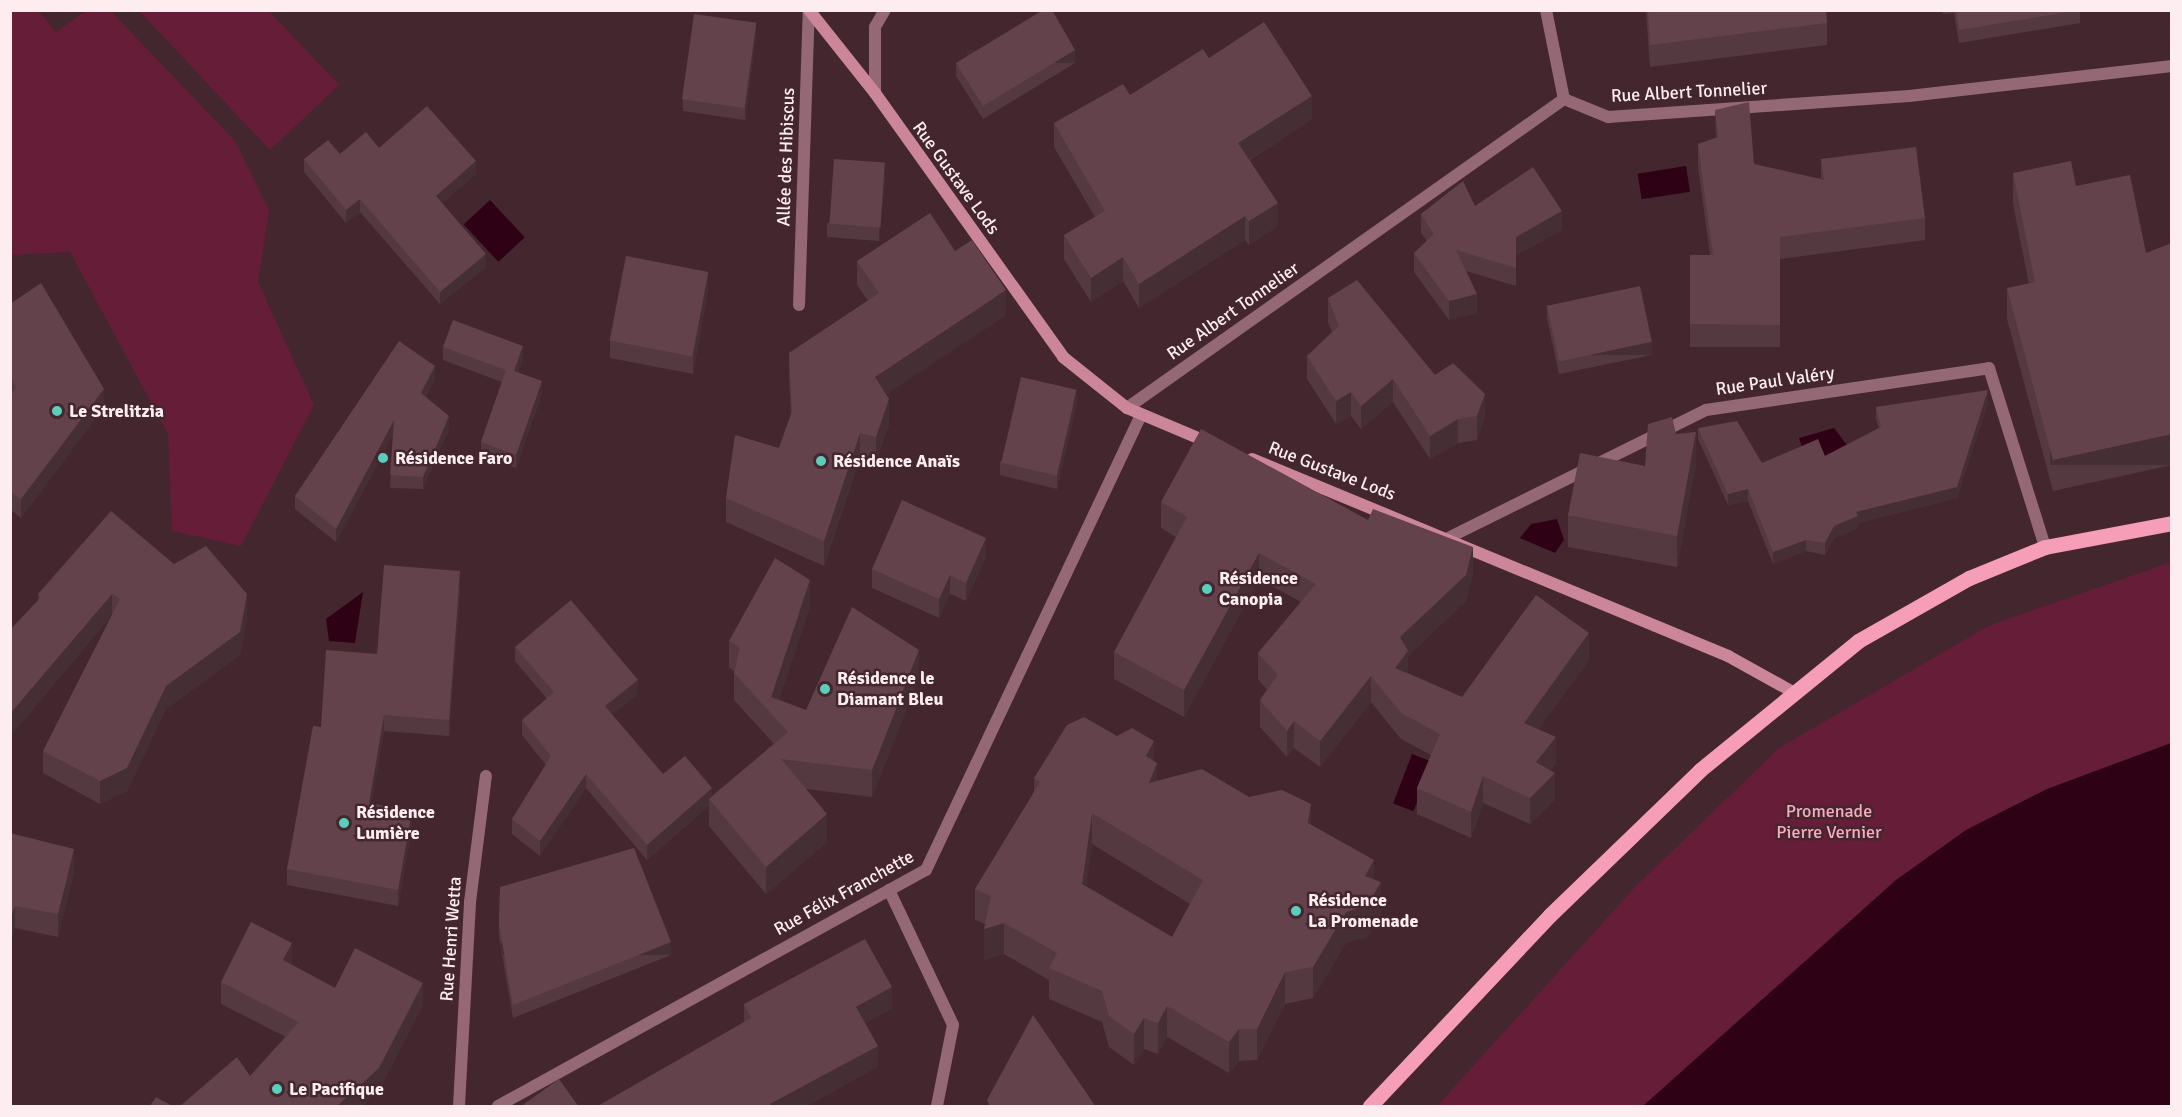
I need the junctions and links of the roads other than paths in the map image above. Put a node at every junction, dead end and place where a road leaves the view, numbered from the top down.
1 (809, 10) edge
2 (885, 10) edge
3 (1546, 10) edge
4 (2172, 66) edge
5 (875, 93) junction
6 (1564, 99) junction
7 (799, 305) dead end
8 (1127, 408) junction
9 (1141, 416) junction
10 (2172, 523) edge
11 (1450, 537) junction
12 (2045, 548) junction
13 (1793, 692) junction
14 (486, 776) dead end
15 (890, 890) junction
16 (459, 1107) edge
17 (498, 1107) edge
18 (937, 1107) edge
19 (1370, 1107) edge

1 - 5 street, Rue Gustave Lods
1 - 7 street, Allée des Hibiscus
2 - 5 street
3 - 6 street
4 - 6 street, Rue Albert Tonnelier
5 - 8 street, Rue Gustave Lods
6 - 8 street, Rue Albert Tonnelier
8 - 9 street, Rue Gustave Lods
9 - 11 street, Rue Gustave Lods
9 - 15 street, Rue Félix Franchette
10 - 12 main road
11 - 12 street, Rue Paul Valéry
11 - 13 street, Rue Gustave Lods
12 - 13 main road
13 - 19 main road
14 - 16 street, Rue Henri Wetta
15 - 17 street, Rue Félix Franchette
15 - 18 street

